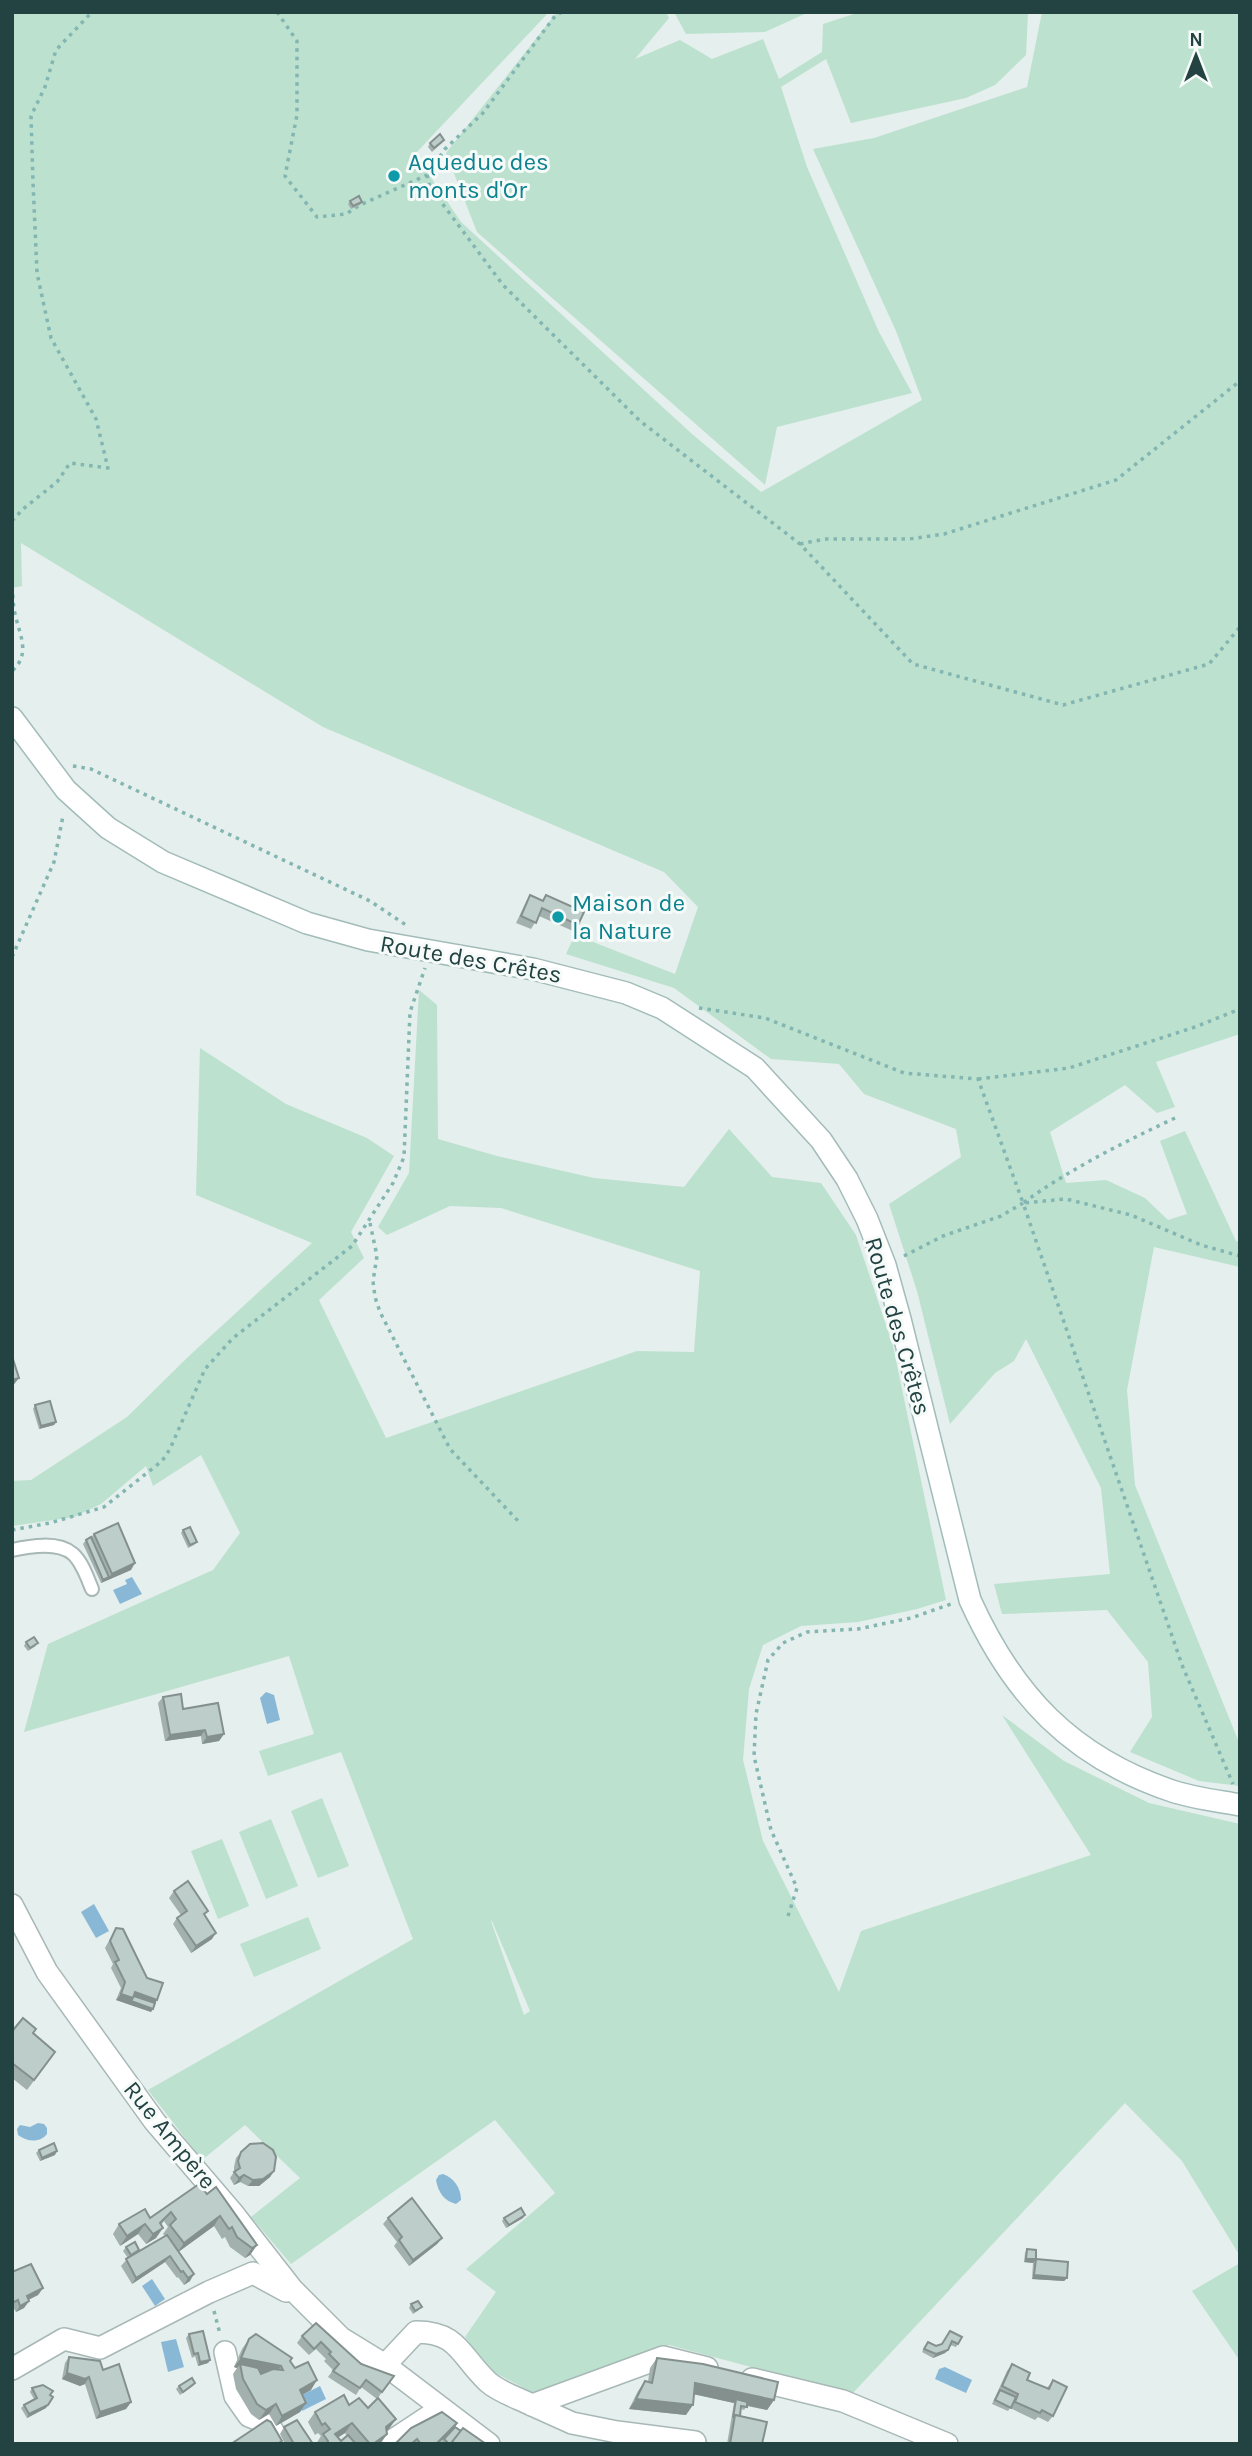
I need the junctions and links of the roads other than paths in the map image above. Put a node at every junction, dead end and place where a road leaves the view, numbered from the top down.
1 (12, 718) edge
2 (12, 1550) edge
3 (92, 1589) dead end
4 (1237, 1796) edge
5 (12, 1905) edge
6 (292, 2289) junction
7 (225, 2352) road end
8 (385, 2365) junction
9 (12, 2369) edge
10 (531, 2404) junction
11 (440, 2409) junction
12 (695, 2442) edge
13 (280, 2444) edge
14 (387, 2444) edge
15 (489, 2444) edge
16 (947, 2444) edge

1 - 4 street, Route des Crêtes
2 - 3 lane
5 - 6 street, Rue Ampère
6 - 8 street, Rue Ampère
6 - 9 street
7 - 13 street
8 - 10 street
8 - 11 street, Rue Ampère
10 - 12 street
10 - 16 street
11 - 14 street
11 - 15 street, Rue Ampère

